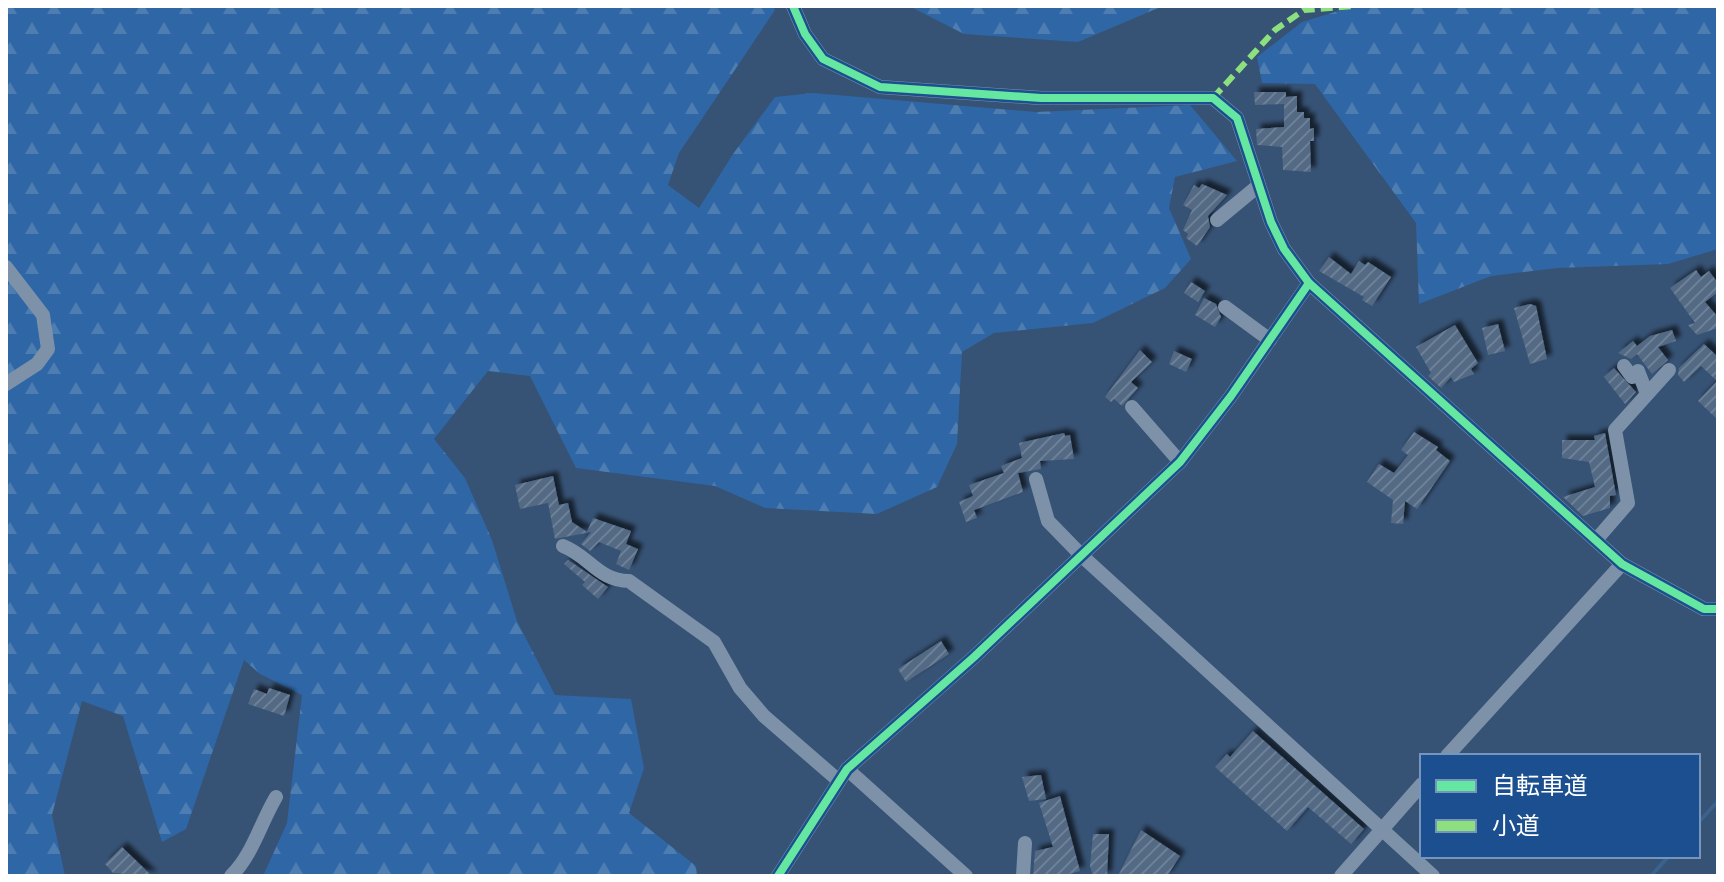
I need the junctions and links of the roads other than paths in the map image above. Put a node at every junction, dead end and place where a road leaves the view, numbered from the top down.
1 (793, 6) edge
2 (1258, 186) junction
3 (1217, 220) dead end
4 (6, 267) edge
5 (1309, 283) junction
6 (1225, 307) dead end
7 (1270, 340) junction
8 (1624, 366) dead end
9 (1669, 370) dead end
10 (6, 384) edge
11 (1647, 394) junction
12 (1132, 407) dead end
13 (1180, 462) junction
14 (1036, 479) dead end
15 (1596, 540) junction
16 (563, 546) dead end
17 (1082, 556) junction
18 (1622, 564) junction
19 (1718, 609) edge
20 (1449, 754) edge
21 (843, 775) junction
22 (1420, 786) edge
23 (276, 797) dead end
24 (1380, 830) junction
25 (1025, 843) dead end
26 (231, 876) edge
27 (778, 876) edge
28 (966, 876) edge
29 (1023, 876) edge
30 (1341, 876) edge
31 (1433, 876) edge

1 - 2 street
2 - 3 street
2 - 5 street
4 - 10 street
5 - 7 street
5 - 15 street
6 - 7 street
7 - 13 street
8 - 11 street
9 - 11 street
11 - 15 street
12 - 13 street
13 - 17 street
14 - 17 street
15 - 18 street
16 - 21 street
17 - 21 street
17 - 24 street
18 - 19 street
18 - 20 street
21 - 27 street
21 - 28 street
22 - 24 street
23 - 26 street
24 - 30 street
24 - 31 street
25 - 29 street

